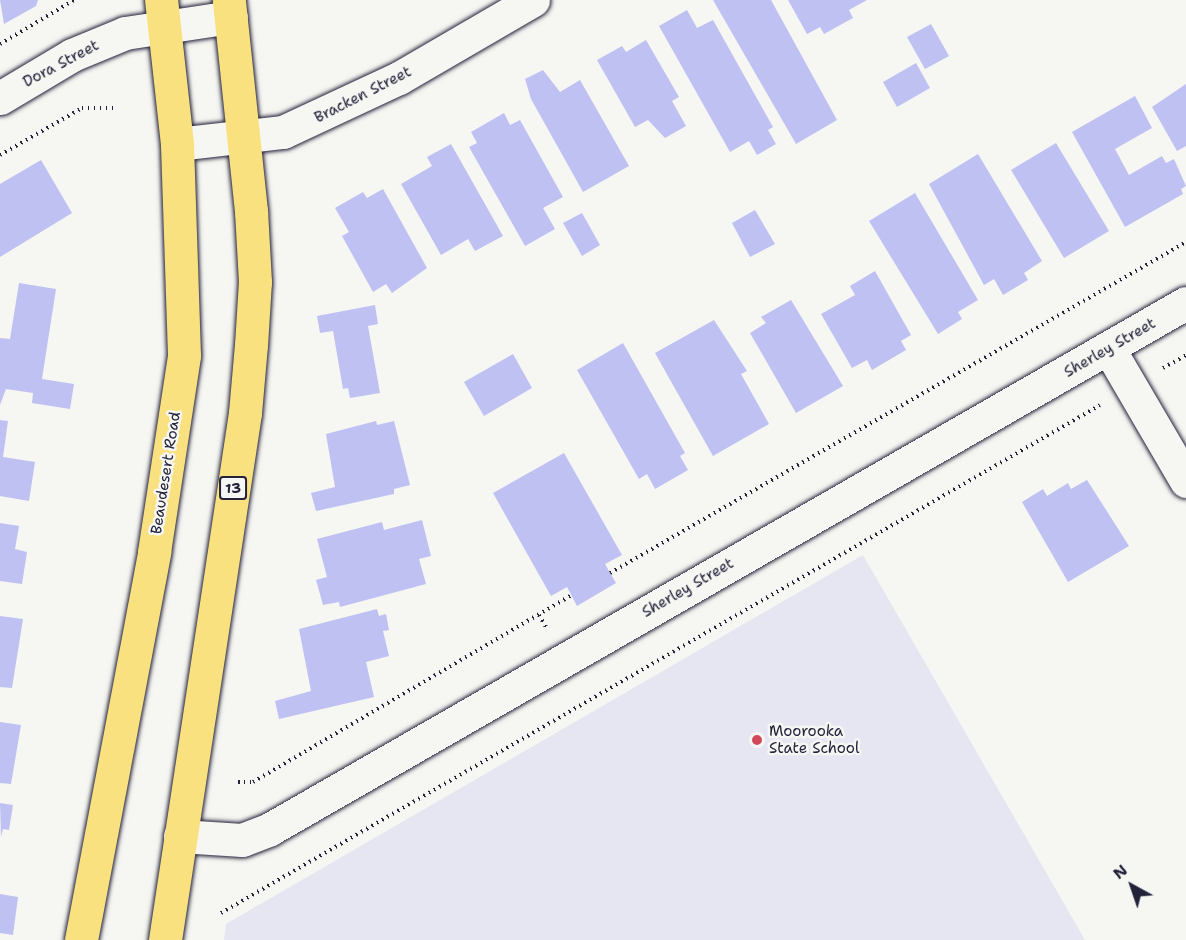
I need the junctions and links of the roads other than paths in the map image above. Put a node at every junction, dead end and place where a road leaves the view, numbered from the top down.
1 (533, 0) edge
2 (230, 9) edge
3 (162, 13) edge
4 (0, 98) edge
5 (245, 139) junction
6 (177, 144) junction
7 (1186, 303) edge
8 (1109, 349) junction
9 (1186, 481) edge
10 (180, 836) junction
11 (81, 940) edge
12 (165, 940) edge

1 - 5 street, Bracken Street
2 - 3 street, Dora Street
2 - 5 highway, 13
3 - 4 street, Dora Street
3 - 6 highway, Beaudesert Road
5 - 6 street, Bracken Street
5 - 10 highway, 13
6 - 11 highway, Beaudesert Road
7 - 8 street, Sherley Street
8 - 9 street
8 - 10 street, Sherley Street
10 - 12 highway, 13

